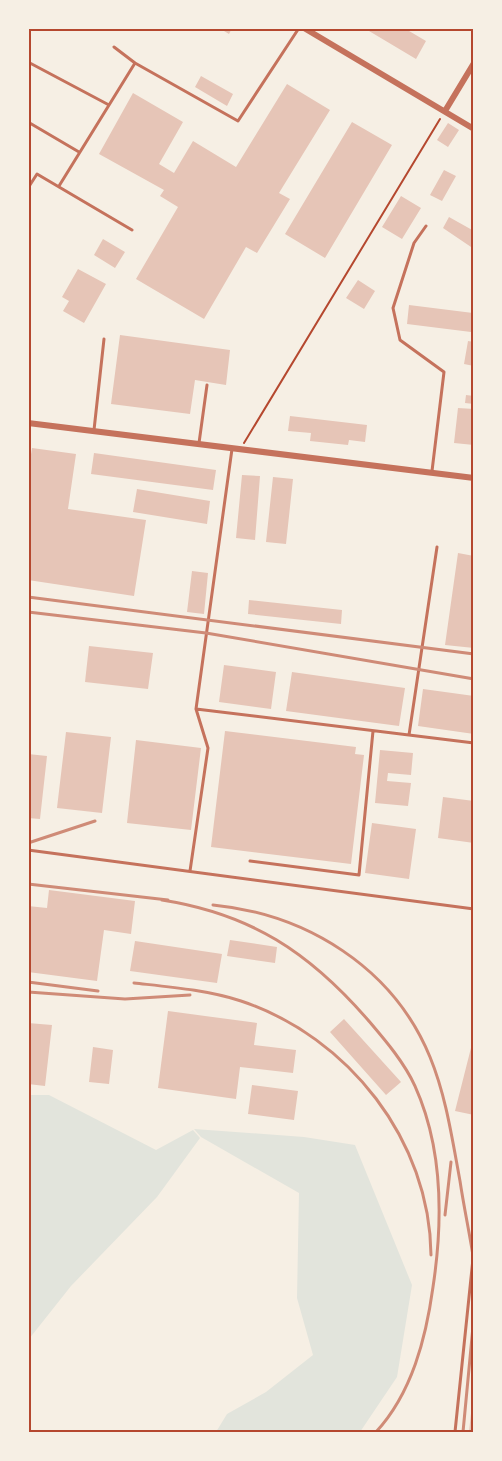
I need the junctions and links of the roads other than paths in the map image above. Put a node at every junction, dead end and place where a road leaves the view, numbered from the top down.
1 (299, 28) edge
2 (304, 28) edge
3 (114, 46) dead end
4 (28, 62) edge
5 (135, 63) junction
6 (474, 63) edge
7 (109, 105) junction
8 (445, 111) junction
9 (28, 122) edge
10 (474, 129) edge
11 (79, 153) junction
12 (58, 186) junction
13 (28, 188) edge
14 (426, 226) dead end
15 (132, 230) dead end
16 (104, 339) dead end
17 (207, 385) dead end
18 (28, 423) edge
19 (94, 432) junction
20 (199, 445) junction
21 (232, 449) junction
22 (432, 473) junction
23 (474, 478) edge
24 (437, 547) dead end
25 (196, 709) junction
26 (373, 731) junction
27 (409, 735) junction
28 (474, 744) edge
29 (28, 850) edge
30 (250, 861) dead end
31 (190, 871) junction
32 (474, 909) edge
33 (474, 1161) edge
34 (474, 1167) edge
35 (474, 1249) edge
36 (455, 1432) edge

1 - 5 lane
2 - 8 street
3 - 5 lane
4 - 7 lane
5 - 7 lane
6 - 8 street
7 - 11 lane
8 - 10 street
9 - 11 lane
11 - 12 lane
12 - 13 lane
12 - 15 lane
14 - 22 lane
16 - 19 lane
17 - 20 lane
18 - 19 street
19 - 20 street
20 - 21 street
21 - 22 street
21 - 25 lane
22 - 23 street
24 - 27 lane
25 - 26 lane
25 - 31 lane
26 - 27 lane
26 - 30 lane
27 - 28 lane
29 - 31 lane
31 - 32 lane
33 - 34 lane
35 - 36 lane

